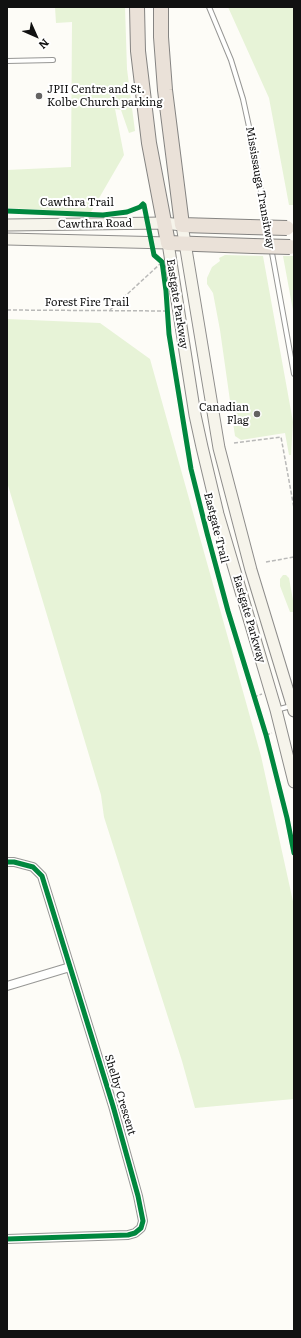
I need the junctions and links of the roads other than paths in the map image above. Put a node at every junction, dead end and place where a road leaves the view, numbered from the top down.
1 (137, 7) edge
2 (161, 7) edge
3 (209, 7) edge
4 (53, 60) dead end
5 (7, 61) edge
6 (164, 223) junction
7 (7, 225) edge
8 (182, 225) junction
9 (290, 228) edge
10 (7, 239) edge
11 (168, 243) junction
12 (186, 244) junction
13 (292, 247) edge
14 (294, 374) edge
15 (293, 707) edge
16 (276, 710) junction
17 (294, 782) edge
18 (7, 862) edge
19 (70, 967) junction
20 (7, 986) edge
21 (7, 1239) edge

1 - 6 highway
2 - 8 highway
3 - 14 lane, Mississauga Transitway
4 - 5 lane
6 - 7 main road, Cawthra Road
6 - 8 main road, Cawthra Road
6 - 11 highway
8 - 9 highway, bridge
8 - 12 main road, Eastgate Parkway
10 - 11 main road, Cawthra Road
11 - 12 highway
11 - 16 main road, Eastgate Parkway
12 - 13 highway, bridge
12 - 15 main road, Eastgate Parkway
15 - 16 lane
16 - 17 main road, Eastgate Parkway
18 - 19 street, Shelby Crescent
19 - 20 street
19 - 21 street, Shelby Crescent

